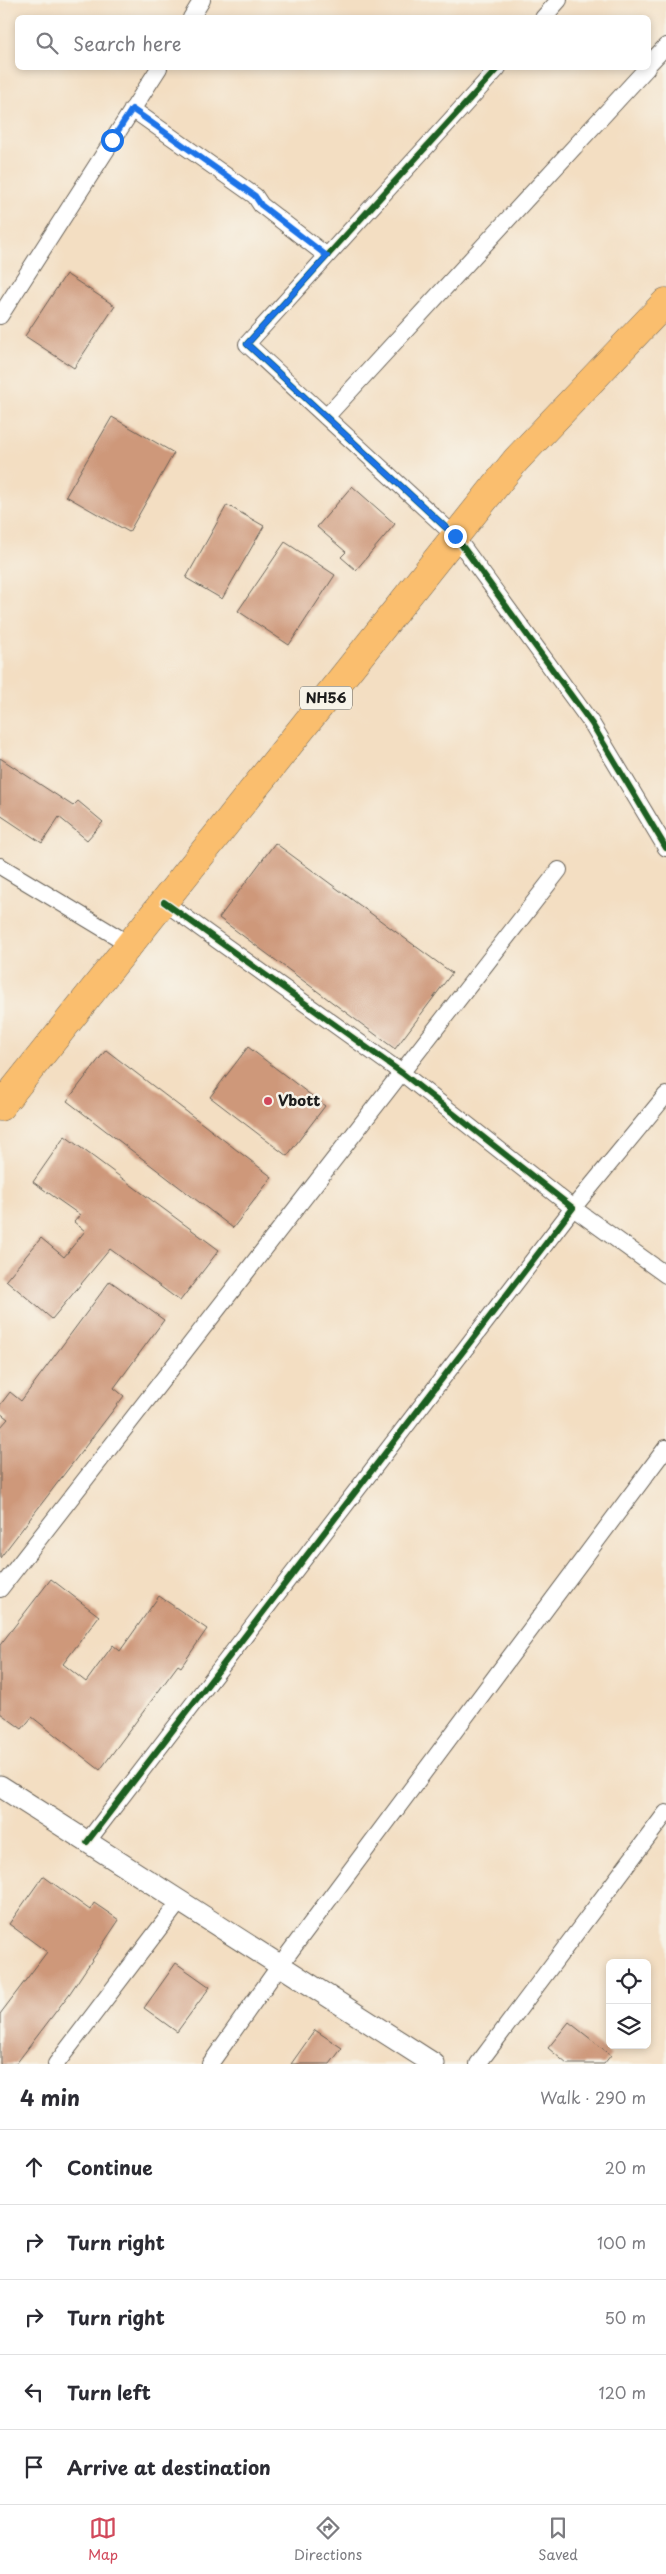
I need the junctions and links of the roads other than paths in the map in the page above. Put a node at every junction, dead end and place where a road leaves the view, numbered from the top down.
1 (202, 0) edge
2 (559, 0) edge
3 (193, 15) edge
4 (546, 15) edge
5 (666, 46) edge
6 (651, 63) edge
7 (158, 70) edge
8 (496, 70) edge
9 (644, 70) edge
10 (132, 109) junction
11 (327, 256) junction
12 (666, 302) edge
13 (0, 316) edge
14 (326, 417) junction
15 (455, 536) junction
16 (666, 848) edge
17 (0, 866) edge
18 (559, 870) dead end
19 (164, 902) junction
20 (129, 944) junction
21 (402, 1073) junction
22 (666, 1095) edge
23 (0, 1107) edge
24 (573, 1208) junction
25 (666, 1276) edge
26 (666, 1448) edge
27 (0, 1589) edge
28 (0, 1786) edge
29 (666, 1813) edge
30 (88, 1842) junction
31 (180, 1901) junction
32 (280, 1965) junction
33 (56, 2064) edge
34 (210, 2064) edge
35 (434, 2064) edge
36 (478, 2064) edge

1 - 3 street
2 - 4 street
5 - 6 street
7 - 10 street
8 - 11 street
9 - 14 street
10 - 11 street
10 - 13 street
11 - 14 street
12 - 15 highway, NH56
14 - 15 street
15 - 16 street
15 - 19 highway, NH56
17 - 20 street
18 - 21 street
19 - 20 highway, NH56
19 - 21 street
20 - 23 highway, NH56
21 - 24 street
21 - 27 street
22 - 24 street
24 - 25 street
24 - 30 street
26 - 32 street
28 - 30 street
29 - 36 street
30 - 31 street
31 - 32 street
31 - 33 street
32 - 34 street
32 - 35 street

